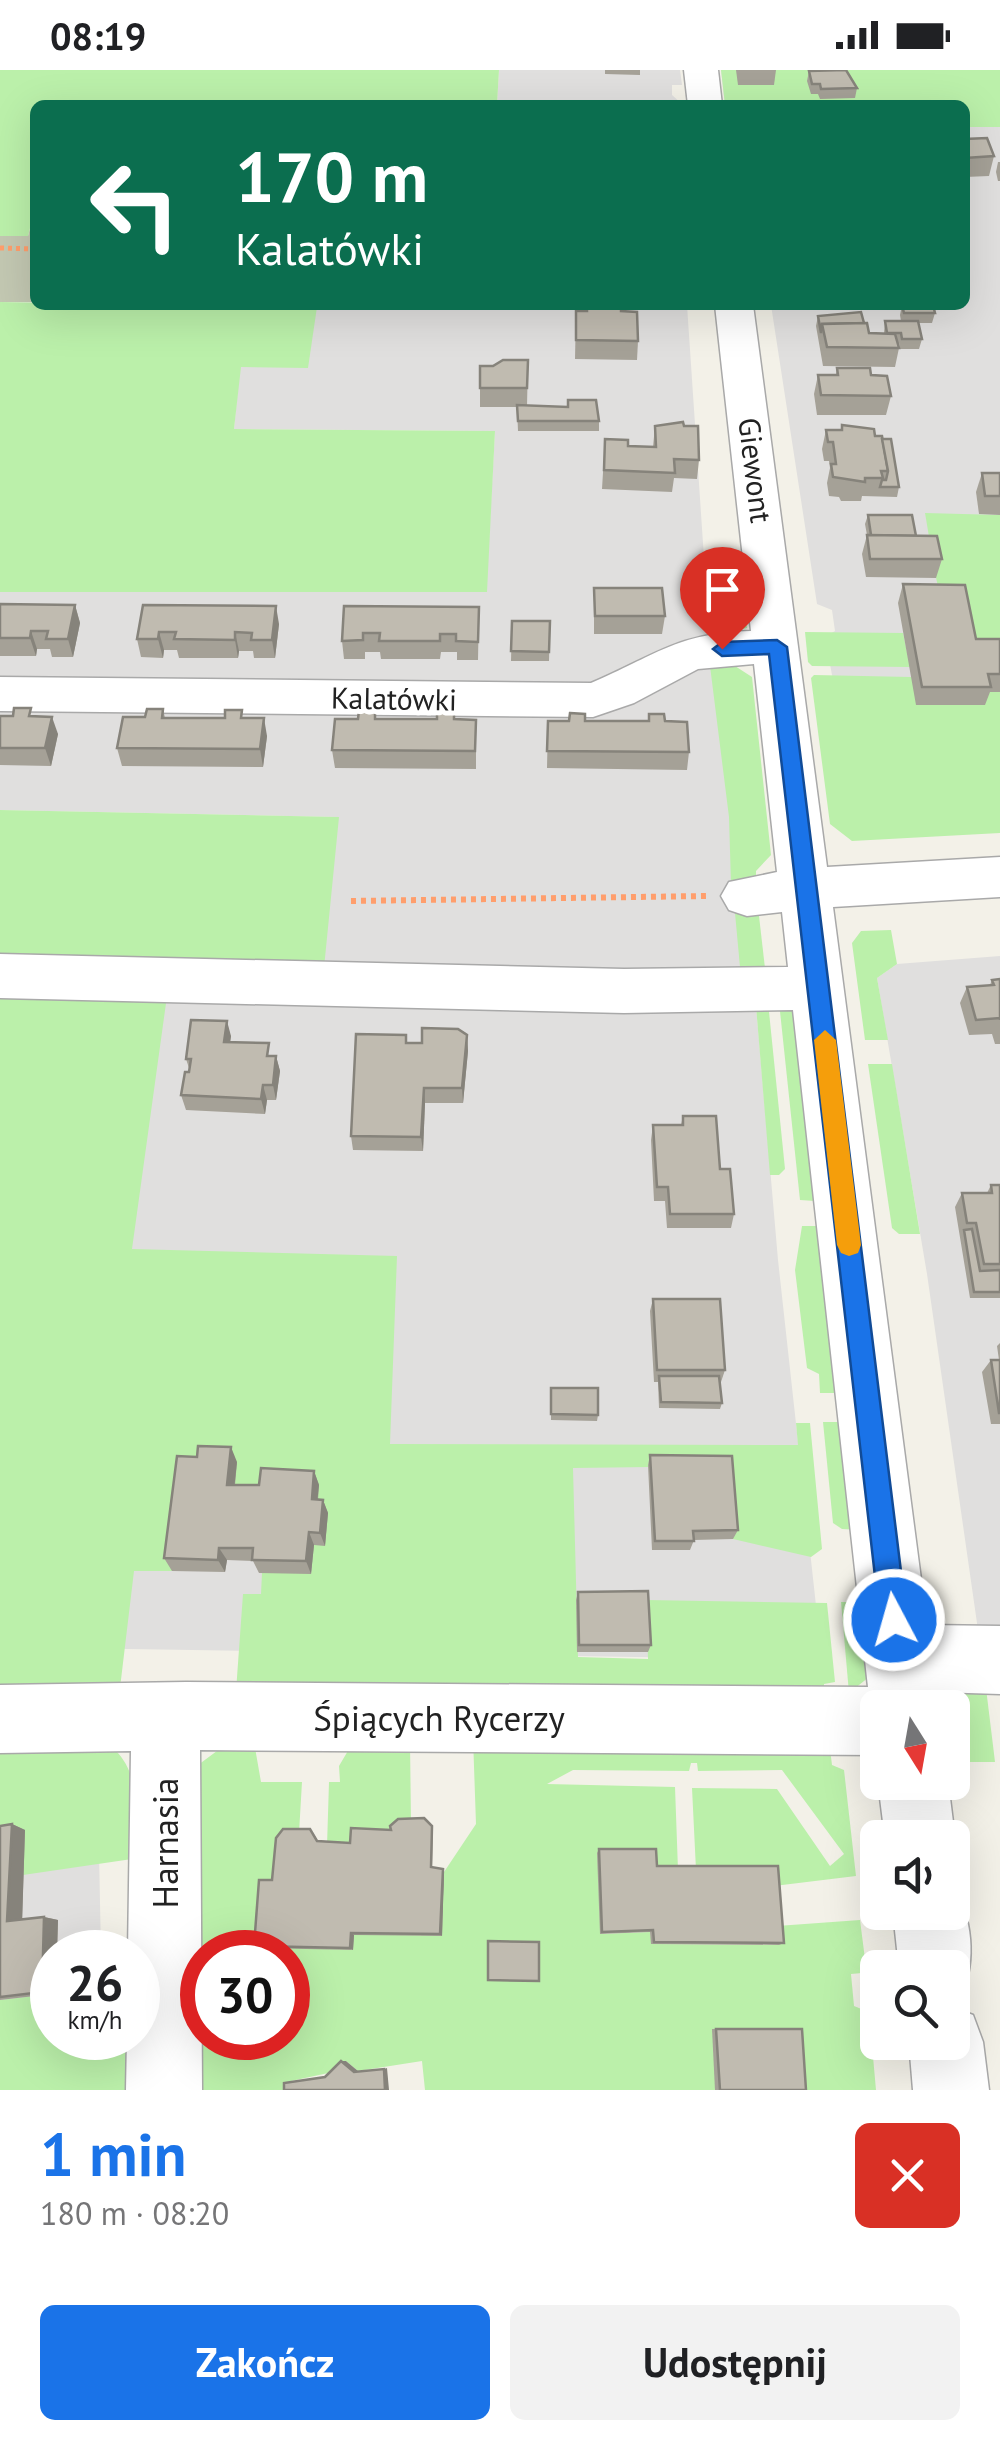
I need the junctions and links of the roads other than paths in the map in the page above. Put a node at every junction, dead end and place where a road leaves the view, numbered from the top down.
1 (701, 70) edge
2 (704, 100) edge
3 (735, 310) edge
4 (777, 647) junction
5 (0, 694) edge
6 (1000, 877) edge
7 (807, 888) junction
8 (747, 896) road end
9 (0, 976) edge
10 (819, 988) junction
11 (1000, 1660) edge
12 (901, 1683) edge
13 (166, 1716) junction
14 (0, 1719) edge
15 (860, 1721) edge
16 (948, 2060) edge
17 (164, 2090) edge
18 (951, 2090) edge

1 - 2 street
3 - 4 street, Giewont
4 - 5 street, Kalatówki
4 - 7 street, Giewont
6 - 7 street
7 - 8 street
7 - 10 street, Giewont
9 - 10 street
10 - 12 street, Giewont
11 - 12 street
13 - 14 street, Śpiących Rycerzy
13 - 15 street, Śpiących Rycerzy
13 - 17 street, Harnasia
16 - 18 street

